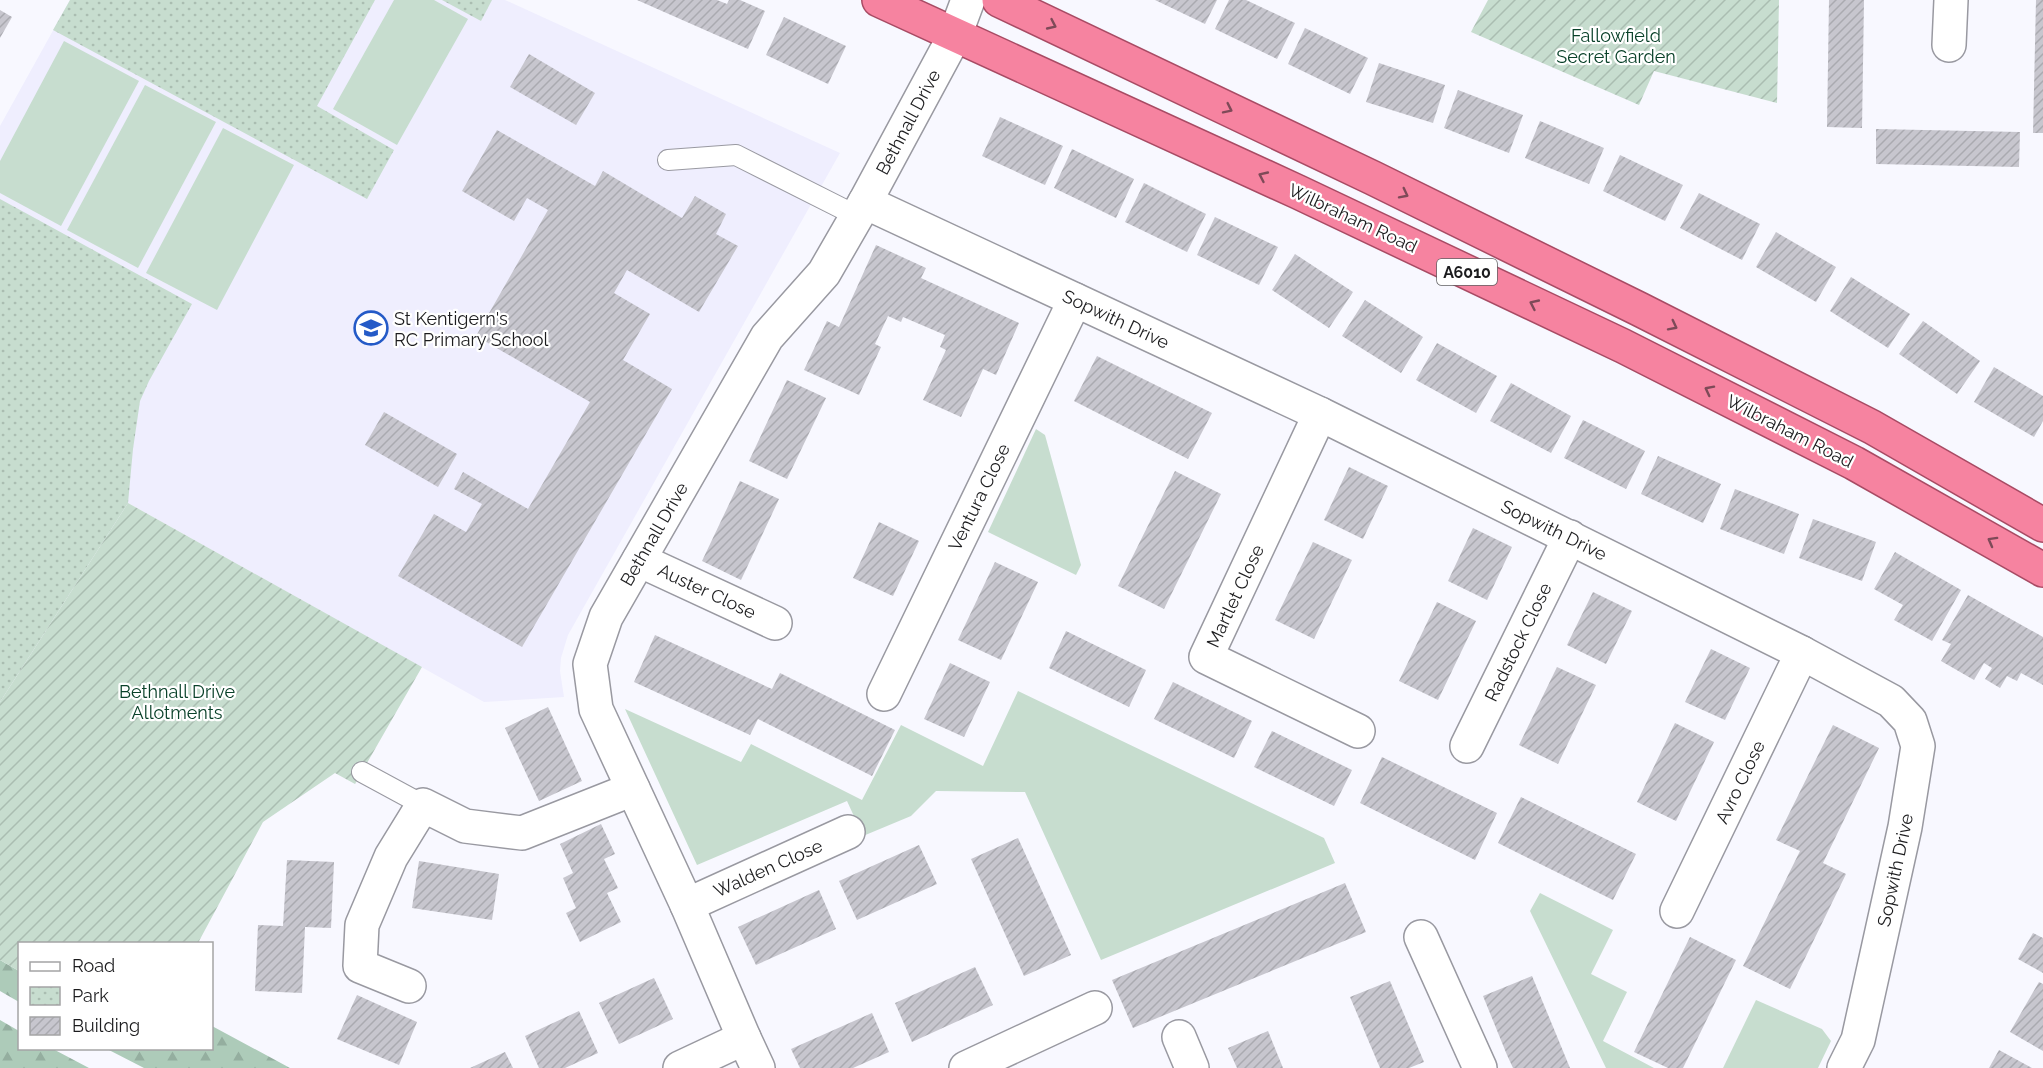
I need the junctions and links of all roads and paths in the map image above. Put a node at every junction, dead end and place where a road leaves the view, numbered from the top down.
1 (879, 0) edge
2 (968, 0) edge
3 (999, 0) edge
4 (1950, 0) edge
5 (954, 35) junction
6 (1949, 45) dead end
7 (668, 160) dead end
8 (861, 209) junction
9 (1075, 300) junction
10 (1639, 309) junction
11 (1623, 346) junction
12 (1320, 414) junction
13 (2043, 525) edge
14 (1570, 537) junction
15 (639, 560) junction
16 (2043, 570) edge
17 (775, 623) dead end
18 (1802, 653) junction
19 (884, 694) dead end
20 (1358, 730) dead end
21 (1467, 746) dead end
22 (362, 772) dead end
23 (633, 789) junction
24 (423, 805) junction
25 (848, 832) dead end
26 (687, 905) junction
27 (1677, 911) dead end
28 (1421, 937) dead end
29 (409, 986) dead end
30 (1095, 1008) dead end
31 (1179, 1037) dead end
32 (744, 1038) junction
33 (680, 1068) edge
34 (758, 1068) edge
35 (966, 1068) edge
36 (1192, 1068) edge
37 (1480, 1068) edge
38 (1844, 1068) edge

1 - 5 highway, Wilbraham Road / A6010
2 - 5 street, Bethnall Drive
3 -> 10 highway, A6010
4 - 6 street
5 - 8 street, Bethnall Drive
11 -> 5 highway, Wilbraham Road / A6010
7 - 8 lane
8 - 9 street, Sopwith Drive
8 - 15 street, Bethnall Drive
9 - 12 street, Sopwith Drive
9 - 19 street, Ventura Close
10 - 11 highway
10 -> 13 highway, A6010
16 -> 11 highway, Wilbraham Road / A6010
12 - 14 street, Sopwith Drive
12 - 20 street, Martlet Close
14 - 18 street, Sopwith Drive
14 - 21 street, Radstock Close
15 - 17 street, Auster Close
15 - 23 street, Bethnall Drive
18 - 27 street, Avro Close
18 - 38 street, Sopwith Drive
22 - 24 lane
23 - 24 street
23 - 26 street, Bethnall Drive
24 - 29 street
25 - 26 street, Walden Close
26 - 32 street, Bethnall Drive
28 - 37 street
30 - 35 street
31 - 36 street
32 - 33 street
32 - 34 street, Bethnall Drive

